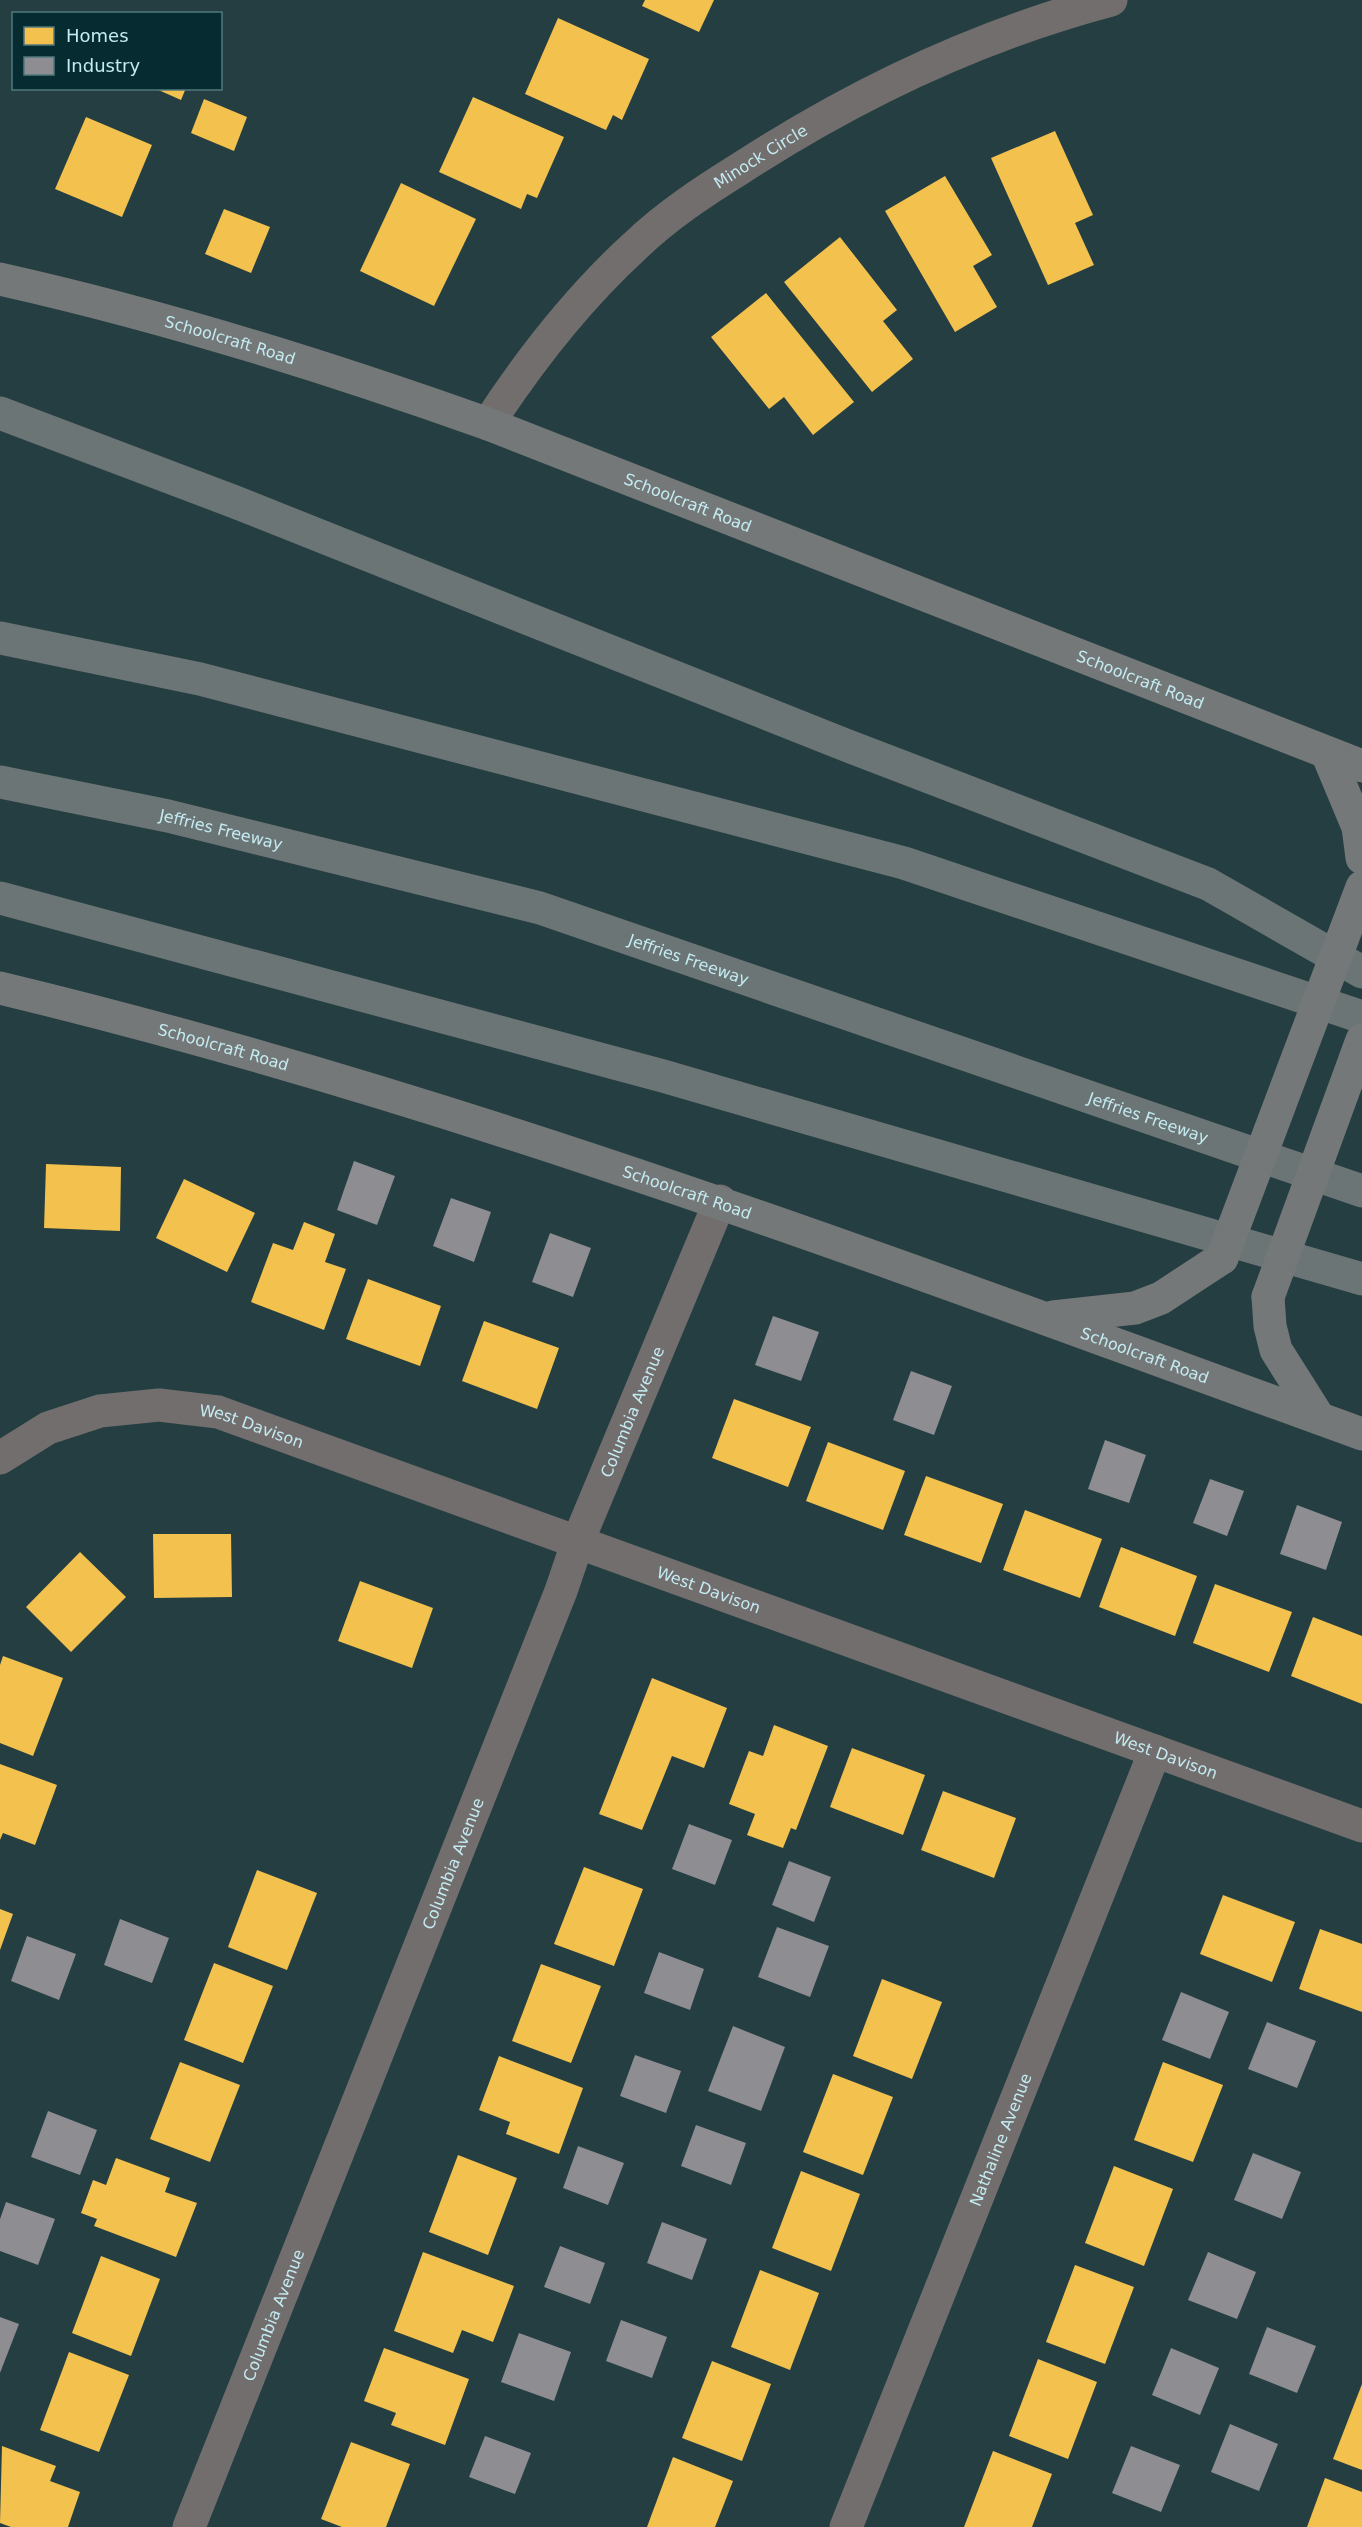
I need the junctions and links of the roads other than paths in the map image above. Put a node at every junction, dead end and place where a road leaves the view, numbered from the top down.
1 (1111, 0) edge
2 (0, 279) edge
3 (0, 413) edge
4 (488, 424) junction
5 (0, 638) edge
6 (1327, 753) junction
7 (1362, 766) edge
8 (0, 782) edge
9 (1362, 858) edge
10 (1362, 887) edge
11 (0, 898) edge
12 (1362, 972) edge
13 (0, 988) edge
14 (1362, 1017) edge
15 (1362, 1040) edge
16 (1362, 1191) edge
17 (720, 1201) junction
18 (1362, 1279) edge
19 (1045, 1318) junction
20 (1319, 1418) junction
21 (1362, 1434) edge
22 (0, 1458) edge
23 (578, 1541) junction
24 (1155, 1751) junction
25 (1362, 1826) edge
26 (189, 2527) edge
27 (846, 2527) edge

1 - 4 street, Minock Circle
2 - 4 main road, Schoolcraft Road
3 - 12 highway
4 - 6 main road, Schoolcraft Road
5 - 14 highway
6 - 7 main road, Schoolcraft Road
6 - 9 main road
8 - 16 highway, Jeffries Freeway
10 - 19 main road, bridge
11 - 18 highway
13 - 17 main road, Schoolcraft Road
15 - 20 main road, bridge
17 - 19 main road, Schoolcraft Road
17 - 23 street, Columbia Avenue
19 - 20 main road, Schoolcraft Road
20 - 21 main road, Schoolcraft Road
22 - 23 street, West Davison
23 - 24 street, West Davison
23 - 26 street, Columbia Avenue
24 - 25 street, West Davison
24 - 27 street, Nathaline Avenue

